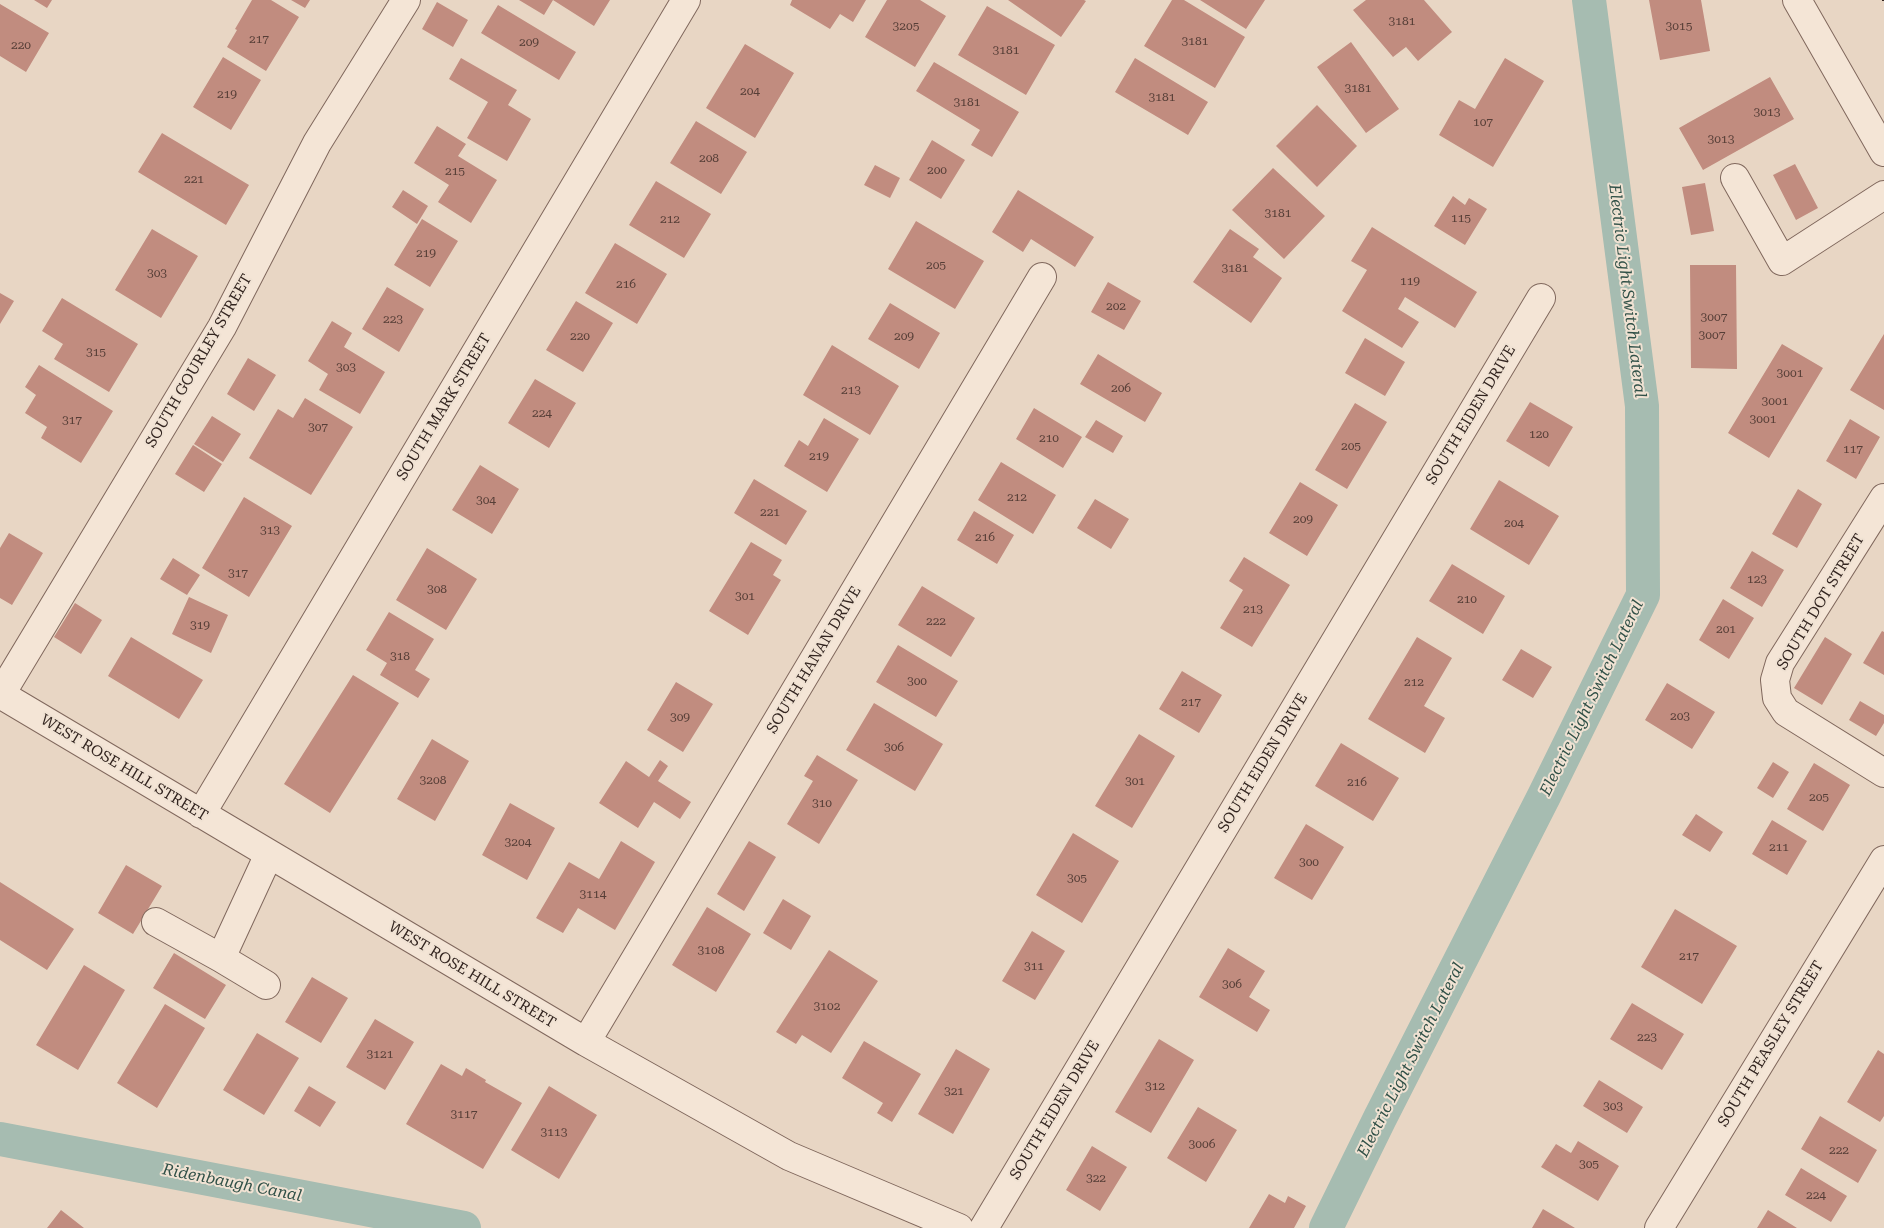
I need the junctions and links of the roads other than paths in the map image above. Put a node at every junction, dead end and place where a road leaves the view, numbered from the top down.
1 (406, 0) edge
2 (686, 0) edge
3 (1797, 0) edge
4 (1884, 152) edge
5 (1735, 178) dead end
6 (1884, 195) edge
7 (1042, 277) dead end
8 (1541, 298) dead end
9 (1884, 498) edge
10 (0, 694) edge
11 (1884, 774) edge
12 (201, 814) junction
13 (269, 854) junction
14 (1884, 860) edge
15 (156, 922) dead end
16 (221, 958) junction
17 (266, 985) dead end
18 (586, 1042) junction
19 (959, 1228) edge
20 (984, 1228) edge
21 (1659, 1228) edge

1 - 10 street, SOUTH GOURLEY STREET
2 - 12 street, SOUTH MARK STREET
3 - 4 street
5 - 6 street
7 - 18 street, SOUTH HANAN DRIVE
8 - 20 street, SOUTH EIDEN DRIVE
9 - 11 street, SOUTH DOT STREET
10 - 12 street, WEST ROSE HILL STREET
12 - 13 street, WEST ROSE HILL STREET
13 - 16 street
13 - 18 street, WEST ROSE HILL STREET
14 - 21 street, SOUTH PEASLEY STREET
15 - 16 street
16 - 17 street
18 - 19 street, WEST ROSE HILL STREET

